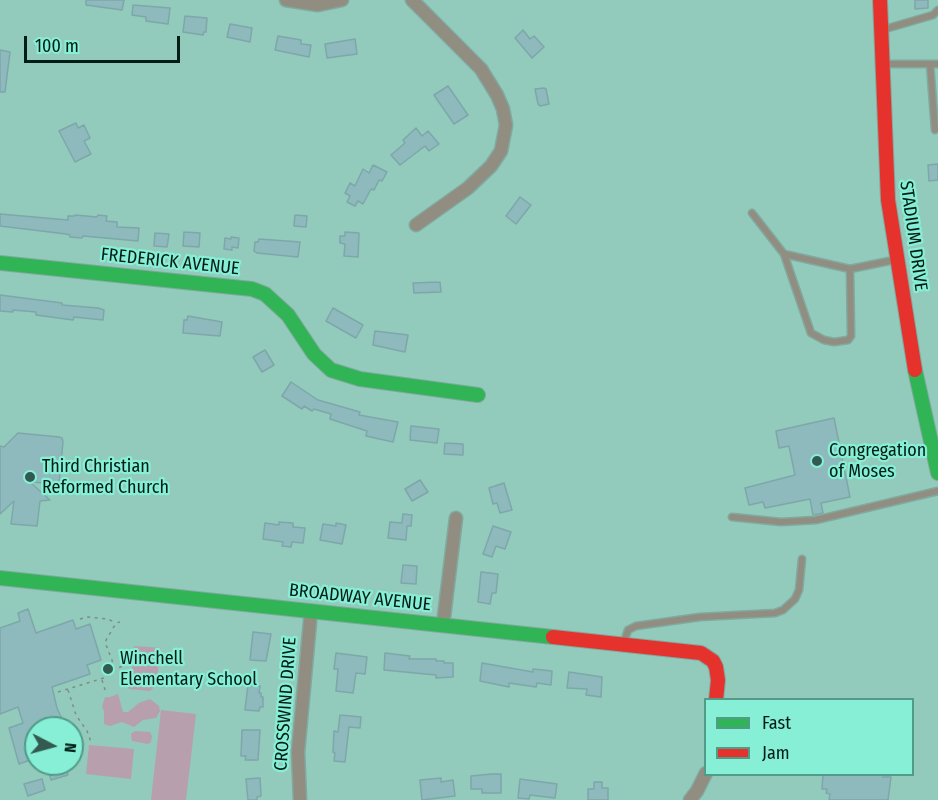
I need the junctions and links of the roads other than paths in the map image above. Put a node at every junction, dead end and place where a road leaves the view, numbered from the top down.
1 (286, 0) edge
2 (342, 0) edge
3 (412, 0) edge
4 (880, 0) edge
5 (938, 10) edge
6 (881, 30) junction
7 (882, 64) junction
8 (930, 64) junction
9 (938, 64) edge
10 (934, 130) dead end
11 (752, 213) dead end
12 (416, 225) dead end
13 (784, 254) junction
14 (898, 260) junction
15 (0, 263) edge
16 (850, 269) junction
17 (478, 395) dead end
18 (938, 473) edge
19 (938, 491) edge
20 (732, 517) dead end
21 (456, 518) dead end
22 (802, 559) dead end
23 (0, 578) edge
24 (311, 611) junction
25 (443, 626) junction
26 (623, 645) junction
27 (716, 698) edge
28 (704, 775) edge
29 (300, 800) edge
30 (690, 800) edge

1 - 2 street
3 - 12 street
4 - 6 street, STADIUM DRIVE
5 - 6 lane
6 - 7 street, STADIUM DRIVE
7 - 8 lane
7 - 14 street, STADIUM DRIVE
8 - 9 lane
8 - 10 lane
11 - 13 lane
13 - 16 lane
13 - 16 lane
14 - 16 lane
14 - 18 street, STADIUM DRIVE
15 - 17 street, FREDERICK AVENUE
19 - 20 lane
21 - 25 street
22 - 26 lane
23 - 24 street, BROADWAY AVENUE
24 - 25 street, BROADWAY AVENUE
24 - 29 street, CROSSWIND DRIVE
25 - 26 street, BROADWAY AVENUE
26 - 27 street, BROADWAY AVENUE
28 - 30 street

